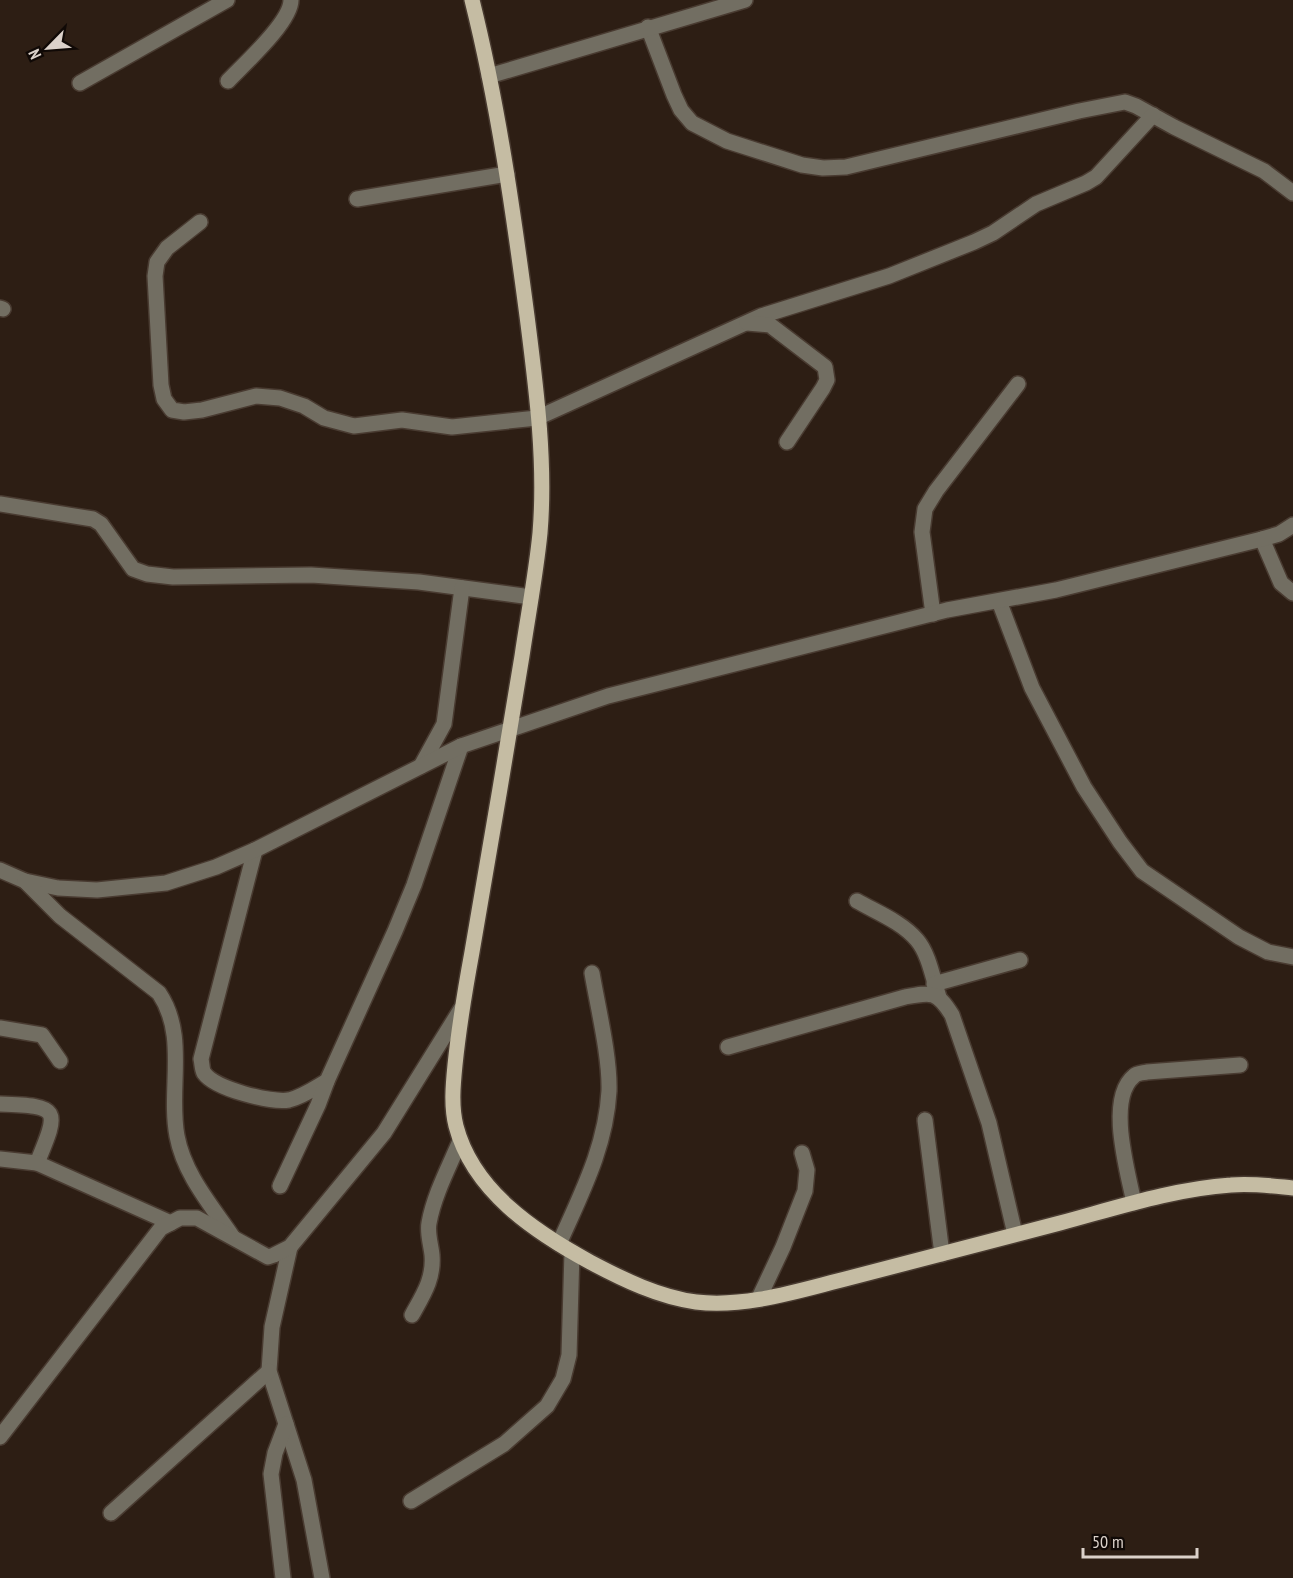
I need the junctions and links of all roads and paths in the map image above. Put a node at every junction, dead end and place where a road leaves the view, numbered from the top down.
1 (291, 0) edge
2 (472, 0) edge
3 (745, 0) edge
4 (222, 1) edge
5 (648, 27) junction
6 (489, 76) junction
7 (228, 81) dead end
8 (80, 83) dead end
9 (1153, 115) junction
10 (507, 174) junction
11 (1293, 193) edge
12 (357, 199) dead end
13 (200, 222) dead end
14 (744, 323) junction
15 (1018, 384) dead end
16 (537, 418) junction
17 (787, 442) dead end
18 (0, 504) edge
19 (1293, 525) edge
20 (1262, 539) junction
21 (462, 588) junction
22 (1293, 593) edge
23 (531, 597) junction
24 (999, 601) junction
25 (933, 614) junction
26 (510, 730) junction
27 (461, 746) junction
28 (421, 766) junction
29 (255, 850) junction
30 (0, 870) edge
31 (25, 880) junction
32 (857, 901) dead end
33 (1293, 957) edge
34 (1020, 960) dead end
35 (592, 973) dead end
36 (937, 990) junction
37 (461, 1009) junction
38 (0, 1028) edge
39 (728, 1047) dead end
40 (60, 1061) dead end
41 (1240, 1065) dead end
42 (327, 1081) junction
43 (0, 1104) edge
44 (925, 1120) dead end
45 (460, 1141) junction
46 (802, 1153) dead end
47 (0, 1159) edge
48 (37, 1163) junction
49 (280, 1186) dead end
50 (1293, 1188) edge
51 (1134, 1203) junction
52 (171, 1223) junction
53 (1015, 1234) junction
54 (234, 1239) junction
55 (559, 1244) junction
56 (290, 1246) junction
57 (573, 1252) junction
58 (942, 1254) junction
59 (759, 1299) junction
60 (411, 1315) dead end
61 (269, 1371) junction
62 (286, 1424) junction
63 (0, 1437) edge
64 (411, 1501) dead end
65 (111, 1514) dead end
66 (283, 1578) edge
67 (322, 1578) edge

1 - 7 street
2 - 6 main road
3 - 5 street
4 - 8 street
5 - 6 street
5 - 9 street
6 - 10 main road
9 - 11 street
9 - 14 street
10 - 12 street
10 - 16 main road
13 - 16 street
14 - 16 street
14 - 17 street
15 - 25 street
16 - 23 main road
18 - 21 street
19 - 20 street
20 - 22 street
20 - 24 street
21 - 23 street
21 - 28 street
23 - 26 main road
24 - 25 street
24 - 33 street
25 - 26 street
26 - 27 street
26 - 37 main road
27 - 28 street
27 - 42 street
28 - 29 street
29 - 31 street
29 - 42 street
30 - 31 street
31 - 54 street
32 - 36 street
34 - 36 street
35 - 55 street
36 - 39 street
36 - 53 street
37 - 45 main road
37 - 56 street
38 - 40 street
41 - 51 street
42 - 49 street
43 - 48 street
44 - 58 street
45 - 55 main road
45 - 60 street
46 - 59 street
47 - 48 street
48 - 52 street
50 - 51 main road
51 - 53 main road
52 - 54 street
52 - 63 street
53 - 58 main road
54 - 56 street
55 - 57 main road
56 - 61 street
57 - 59 main road
57 - 64 street
58 - 59 main road
61 - 62 street
61 - 65 street
62 - 66 street
62 - 67 street

